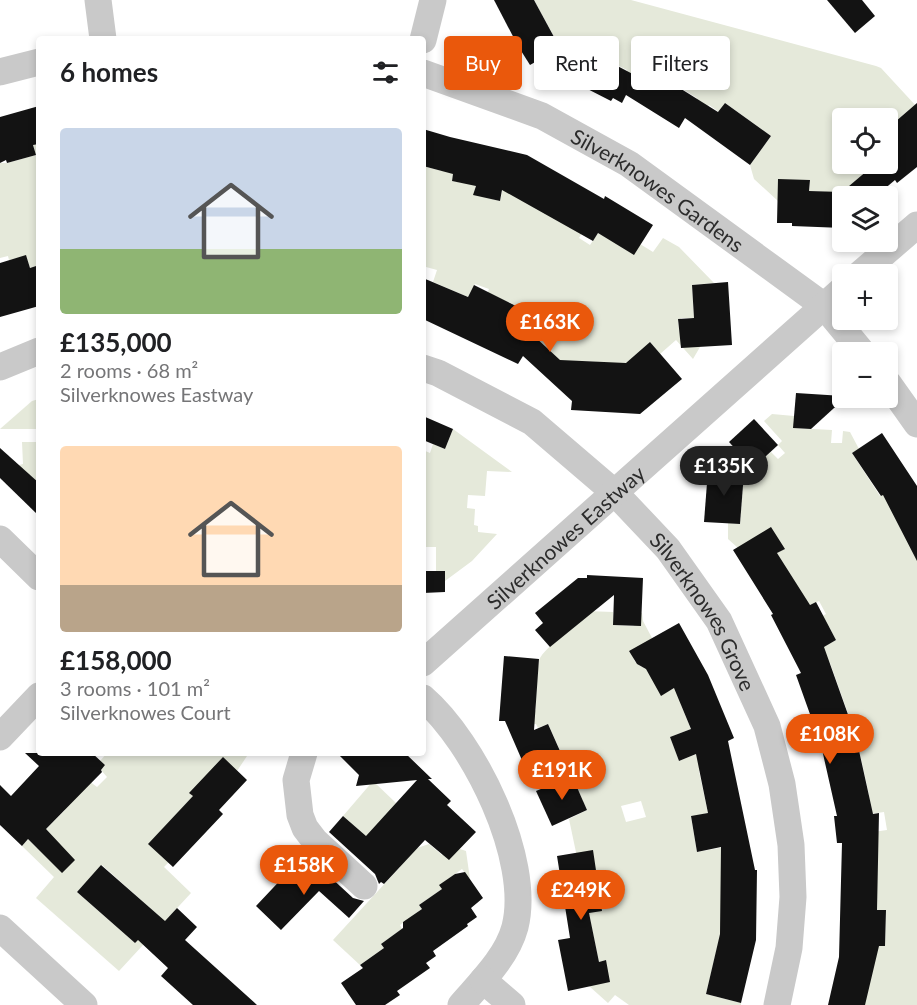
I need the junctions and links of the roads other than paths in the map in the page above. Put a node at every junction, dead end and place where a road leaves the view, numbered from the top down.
1 (98, 0) edge
2 (433, 0) edge
3 (103, 36) edge
4 (424, 36) edge
5 (36, 63) edge
6 (0, 72) edge
7 (426, 74) edge
8 (917, 225) edge
9 (872, 264) edge
10 (832, 296) edge
11 (832, 298) edge
12 (36, 352) edge
13 (0, 367) edge
14 (426, 369) edge
15 (898, 397) edge
16 (917, 424) edge
17 (615, 493) junction
18 (0, 539) edge
19 (36, 574) edge
20 (426, 660) edge
21 (36, 699) edge
22 (426, 701) edge
23 (0, 737) edge
24 (303, 756) edge
25 (364, 886) dead end
26 (0, 928) edge
27 (483, 980) junction
28 (84, 1005) edge
29 (461, 1005) edge
30 (512, 1005) edge
31 (777, 1005) edge

1 - 3 street
2 - 4 street
5 - 6 street
7 - 10 street, Silverknowes Gardens
8 - 9 street
11 - 17 street, Silverknowes Eastway
12 - 13 street
14 - 17 street, Silverknowes Grove
15 - 16 street
17 - 20 street, Silverknowes Eastway
17 - 31 street, Silverknowes Grove
18 - 19 street
21 - 23 street
22 - 27 street
24 - 25 street
26 - 28 street
27 - 29 street
27 - 30 street

